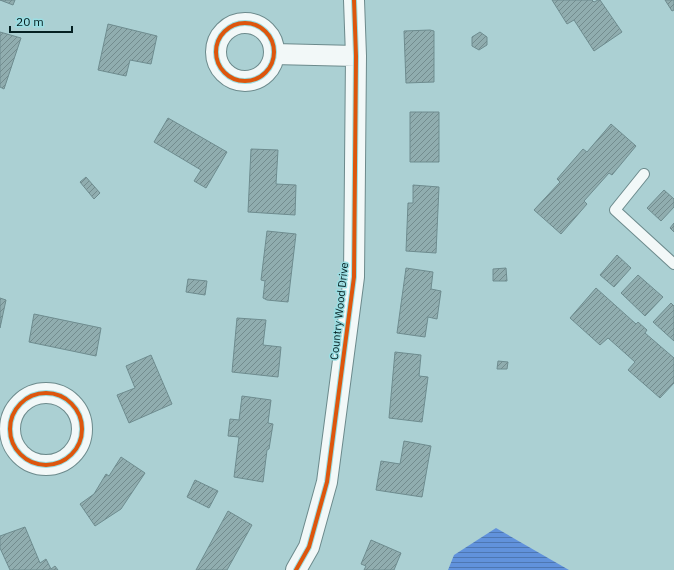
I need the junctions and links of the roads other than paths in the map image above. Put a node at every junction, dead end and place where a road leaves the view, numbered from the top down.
1 (354, 0) edge
2 (274, 54) dead end
3 (356, 56) junction
4 (644, 174) dead end
5 (674, 264) edge
6 (296, 570) edge

1 - 3 street, Country Wood Drive
2 - 3 street
3 - 6 street, Country Wood Drive
4 - 5 lane

